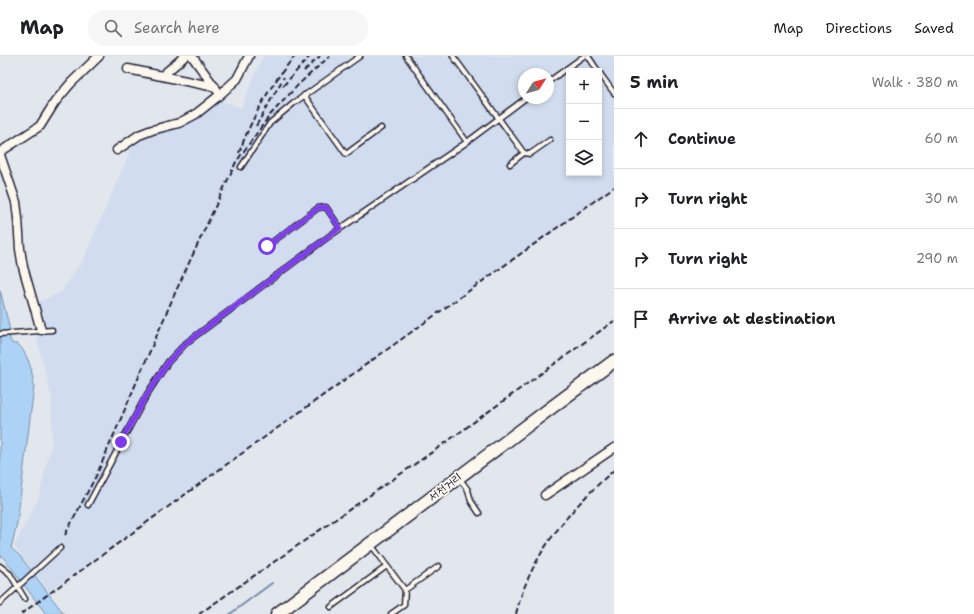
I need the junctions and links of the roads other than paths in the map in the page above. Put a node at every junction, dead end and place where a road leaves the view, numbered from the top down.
1 (99, 56) edge
2 (185, 56) edge
3 (192, 56) edge
4 (249, 56) edge
5 (360, 56) edge
6 (406, 56) edge
7 (453, 56) edge
8 (584, 56) edge
9 (588, 56) edge
10 (596, 68) edge
11 (128, 69) dead end
12 (162, 76) junction
13 (602, 76) edge
14 (554, 78) edge
15 (218, 91) junction
16 (614, 93) edge
17 (304, 95) junction
18 (518, 104) edge
19 (499, 117) junction
20 (382, 128) dead end
21 (550, 140) dead end
22 (467, 142) junction
23 (117, 150) dead end
24 (0, 152) edge
25 (524, 153) junction
26 (0, 155) edge
27 (510, 164) dead end
28 (241, 167) dead end
29 (340, 228) junction
30 (267, 246) dead end
31 (41, 330) junction
32 (52, 330) dead end
33 (0, 334) edge
34 (614, 361) edge
35 (614, 448) edge
36 (459, 477) junction
37 (545, 495) dead end
38 (88, 505) dead end
39 (479, 513) dead end
40 (370, 544) junction
41 (60, 548) dead end
42 (0, 566) edge
43 (387, 566) junction
44 (439, 566) dead end
45 (17, 587) junction
46 (405, 590) junction
47 (25, 599) dead end
48 (0, 603) edge
49 (331, 607) dead end
50 (283, 612) edge
51 (393, 614) edge

1 - 24 street
2 - 12 street
3 - 15 street
4 - 15 street
5 - 17 lane
6 - 22 lane
7 - 19 lane
8 - 14 lane
9 - 10 lane
11 - 12 street
12 - 15 street
13 - 16 lane
15 - 23 street
17 - 20 lane
17 - 28 lane
18 - 19 lane
19 - 22 lane
19 - 25 lane
21 - 25 lane
22 - 29 lane
25 - 27 lane
26 - 31 street
29 - 30 lane
29 - 38 lane
31 - 32 lane
31 - 33 lane
34 - 36 main road, 서천거리
35 - 37 street
36 - 39 lane
36 - 40 main road, 서천거리
40 - 43 lane
40 - 50 main road, 서천거리
41 - 45 lane
42 - 45 lane
43 - 46 lane
43 - 49 lane
44 - 46 lane
45 - 47 lane
45 - 48 lane
46 - 51 lane

